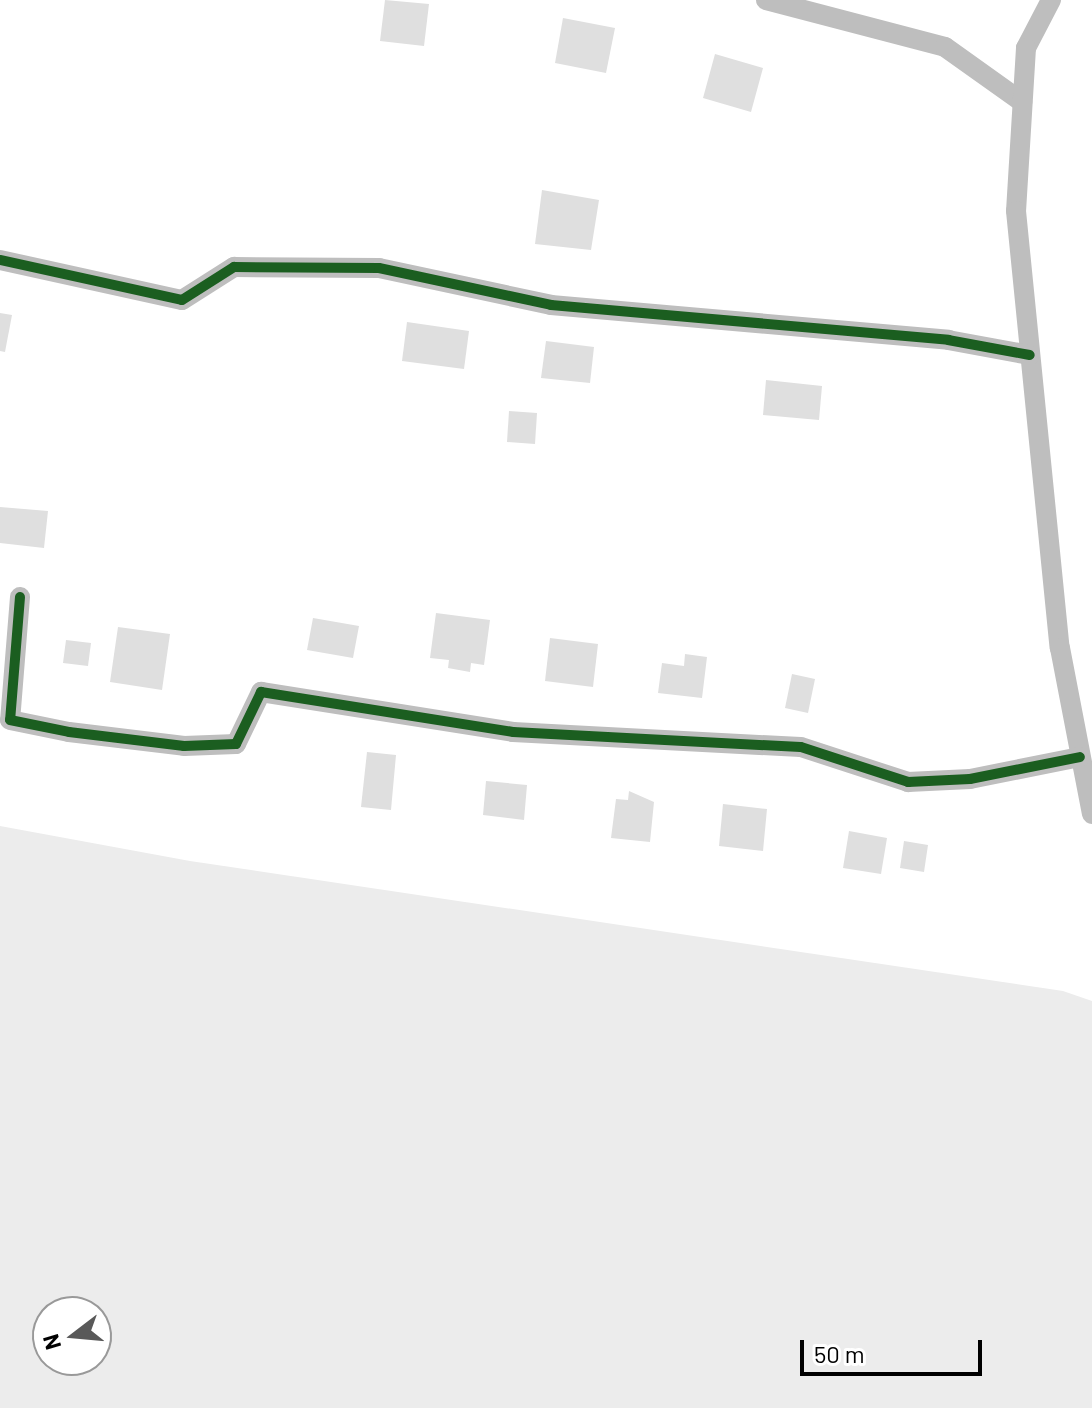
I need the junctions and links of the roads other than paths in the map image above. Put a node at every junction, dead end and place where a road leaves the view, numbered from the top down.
1 (766, 0) edge
2 (1051, 0) edge
3 (1022, 102) junction
4 (0, 260) edge
5 (1030, 355) junction
6 (20, 597) dead end
7 (1080, 757) junction
8 (1092, 814) edge

1 - 3 street
2 - 3 street
3 - 5 street
4 - 5 street
5 - 7 street
6 - 7 street
7 - 8 street

